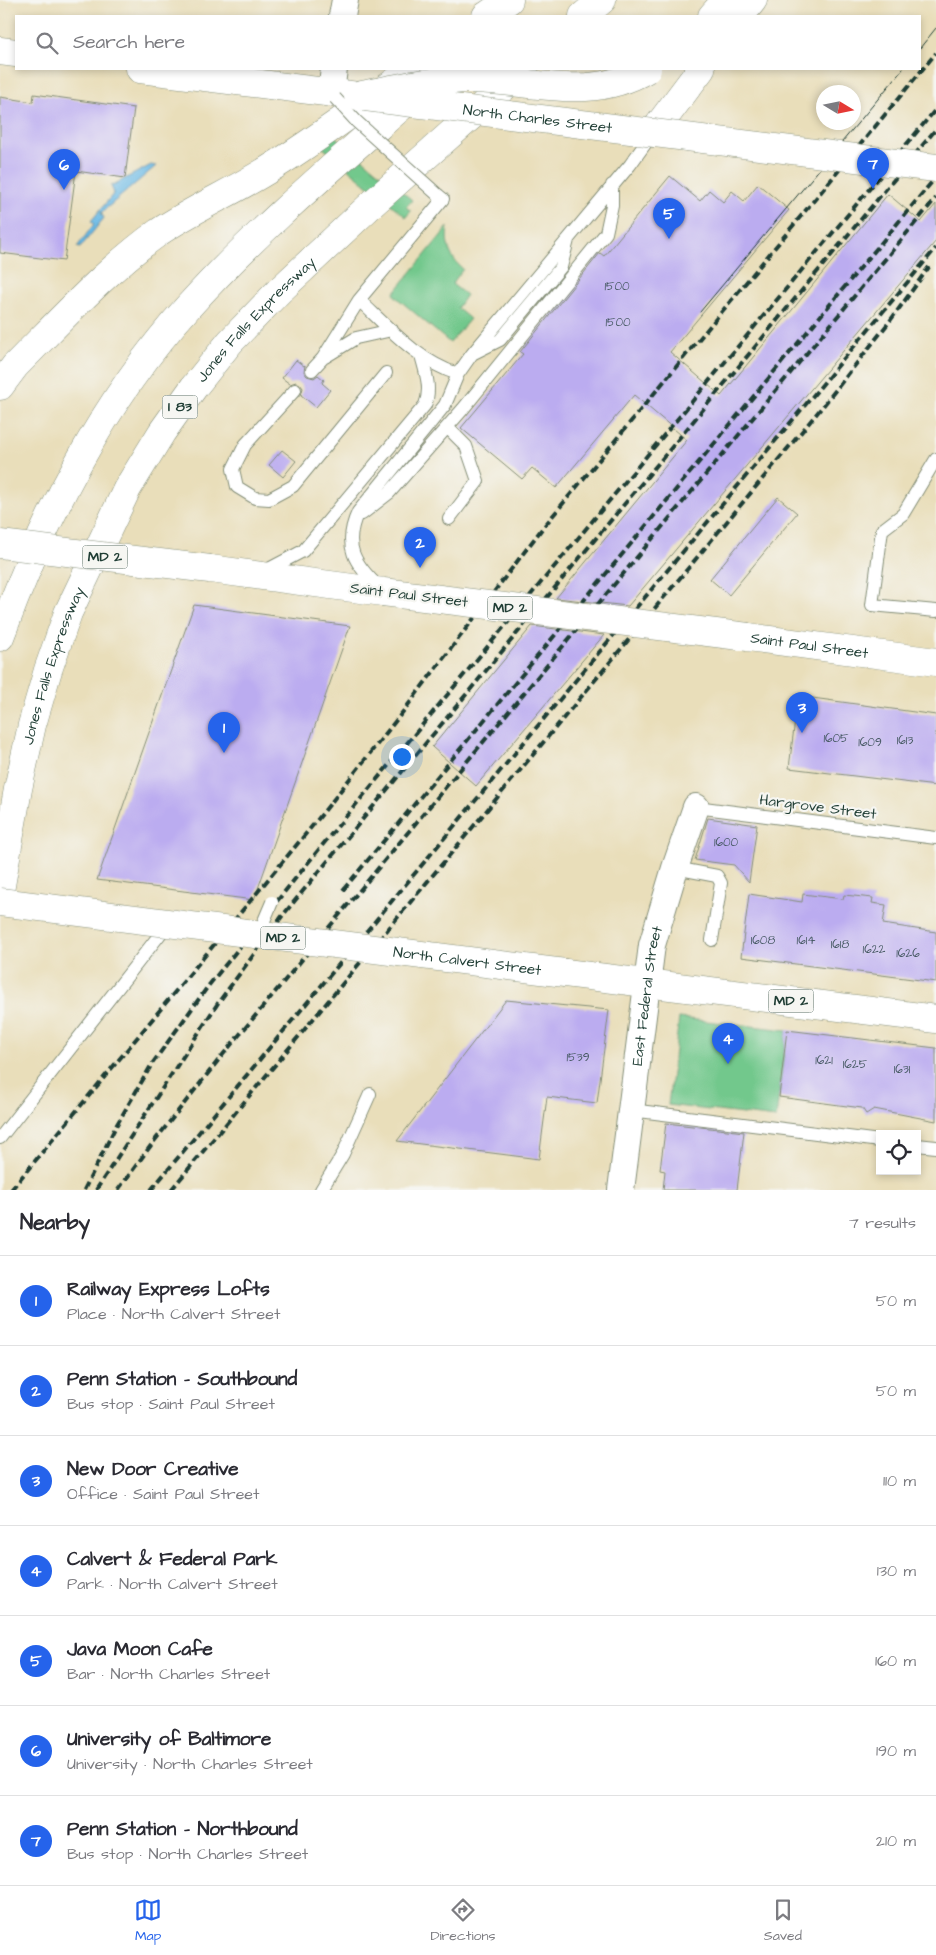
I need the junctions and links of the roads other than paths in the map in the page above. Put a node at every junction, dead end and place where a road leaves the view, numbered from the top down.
1 (345, 0) edge
2 (509, 0) edge
3 (522, 0) edge
4 (602, 0) edge
5 (726, 0) edge
6 (752, 0) edge
7 (342, 15) edge
8 (487, 15) edge
9 (504, 15) edge
10 (584, 15) edge
11 (713, 15) edge
12 (741, 15) edge
13 (0, 51) edge
14 (15, 53) edge
15 (150, 70) edge
16 (412, 70) edge
17 (443, 70) edge
18 (523, 70) edge
19 (645, 70) edge
20 (700, 70) edge
21 (340, 90) edge
22 (653, 133) junction
23 (936, 168) edge
24 (612, 185) junction
25 (359, 300) junction
26 (71, 310) junction
27 (392, 330) junction
28 (0, 354) edge
29 (420, 355) junction
30 (323, 358) junction
31 (312, 370) dead end
32 (386, 373) dead end
33 (458, 374) junction
34 (0, 386) edge
35 (295, 390) dead end
36 (447, 426) junction
37 (936, 459) edge
38 (449, 519) dead end
39 (352, 525) junction
40 (0, 544) edge
41 (256, 575) junction
42 (383, 592) junction
43 (936, 611) edge
44 (0, 637) edge
45 (936, 662) edge
46 (696, 807) joint
47 (936, 838) edge
48 (675, 868) junction
49 (0, 891) edge
50 (0, 902) edge
51 (272, 902) dead end
52 (177, 913) dead end
53 (258, 935) junction
54 (712, 940) dead end
55 (646, 983) junction
56 (936, 1019) edge
57 (370, 1094) dead end
58 (631, 1110) junction
59 (0, 1138) edge
60 (876, 1141) edge
61 (921, 1145) edge
62 (936, 1147) edge
63 (321, 1190) edge
64 (621, 1190) edge

1 - 7 street
2 - 8 main road
3 - 9 main road
4 - 10 main road
5 - 11 main road
6 - 12 main road
13 - 14 main road
15 - 21 main road, North Charles Street
16 - 26 main road
17 - 44 main road
18 - 49 main road, Jones Falls Expressway / I 83
19 - 21 main road, bridge
20 - 22 main road
21 - 22 main road, North Charles Street, bridge
21 - 25 lane, bridge
22 - 23 main road, North Charles Street, bridge
22 - 24 lane
24 - 33 lane
24 - 36 lane
25 - 27 lane
25 - 30 lane
26 - 28 main road
26 - 34 main road
27 - 29 lane
27 - 30 lane
29 - 33 lane
29 - 41 lane
30 - 31 lane
32 - 35 lane
33 - 39 lane
36 - 38 lane
36 - 39 lane
37 - 43 lane
39 - 42 lane
40 - 41 main road, Saint Paul Street / MD 2, bridge
41 - 42 main road, Saint Paul Street / MD 2
42 - 45 main road, Saint Paul Street / MD 2, bridge
46 - 47 lane, Hargrove Street
46 - 48 street, East Federal Street
48 - 54 lane
48 - 55 street, East Federal Street
50 - 53 main road, North Calvert Street / MD 2, bridge
51 - 53 lane, bridge
52 - 59 lane
53 - 55 main road, North Calvert Street / MD 2, bridge
55 - 56 main road, North Calvert Street / MD 2
55 - 58 street, East Federal Street
57 - 63 lane
58 - 60 lane
58 - 64 street, East Federal Street
61 - 62 lane

